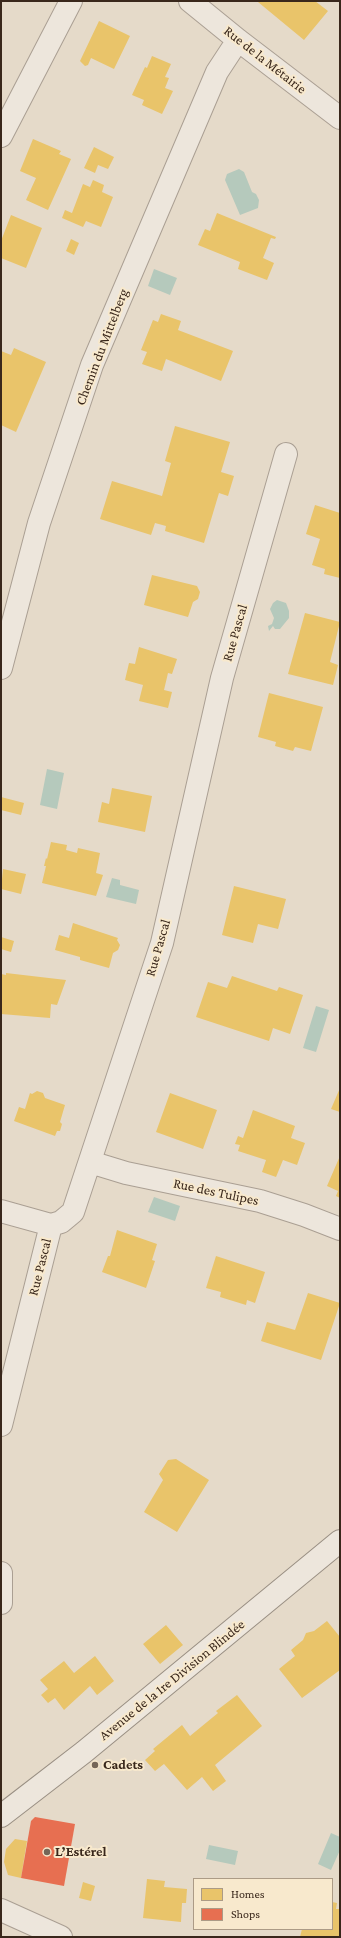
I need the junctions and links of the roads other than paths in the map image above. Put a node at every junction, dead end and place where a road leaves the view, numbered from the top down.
1 (71, 1) edge
2 (190, 1) edge
3 (238, 40) junction
4 (340, 118) edge
5 (1, 136) edge
6 (286, 454) dead end
7 (1, 668) edge
8 (90, 1162) junction
9 (1, 1211) edge
10 (51, 1224) junction
11 (340, 1229) edge
12 (1, 1426) edge
13 (340, 1541) edge
14 (1, 1573) edge
15 (1, 1603) edge
16 (1, 1816) edge
17 (1, 1910) edge
18 (61, 1937) edge

1 - 5 street
2 - 3 street, Rue de la Métairie
3 - 4 street, Rue de la Métairie
3 - 7 street, Chemin du Mittelberg
6 - 8 street, Rue Pascal
8 - 10 street, Rue Pascal
8 - 11 street, Rue des Tulipes
9 - 10 street
10 - 12 street, Rue Pascal
13 - 16 street, Avenue de la 1re Division Blindée
14 - 15 street
17 - 18 street

